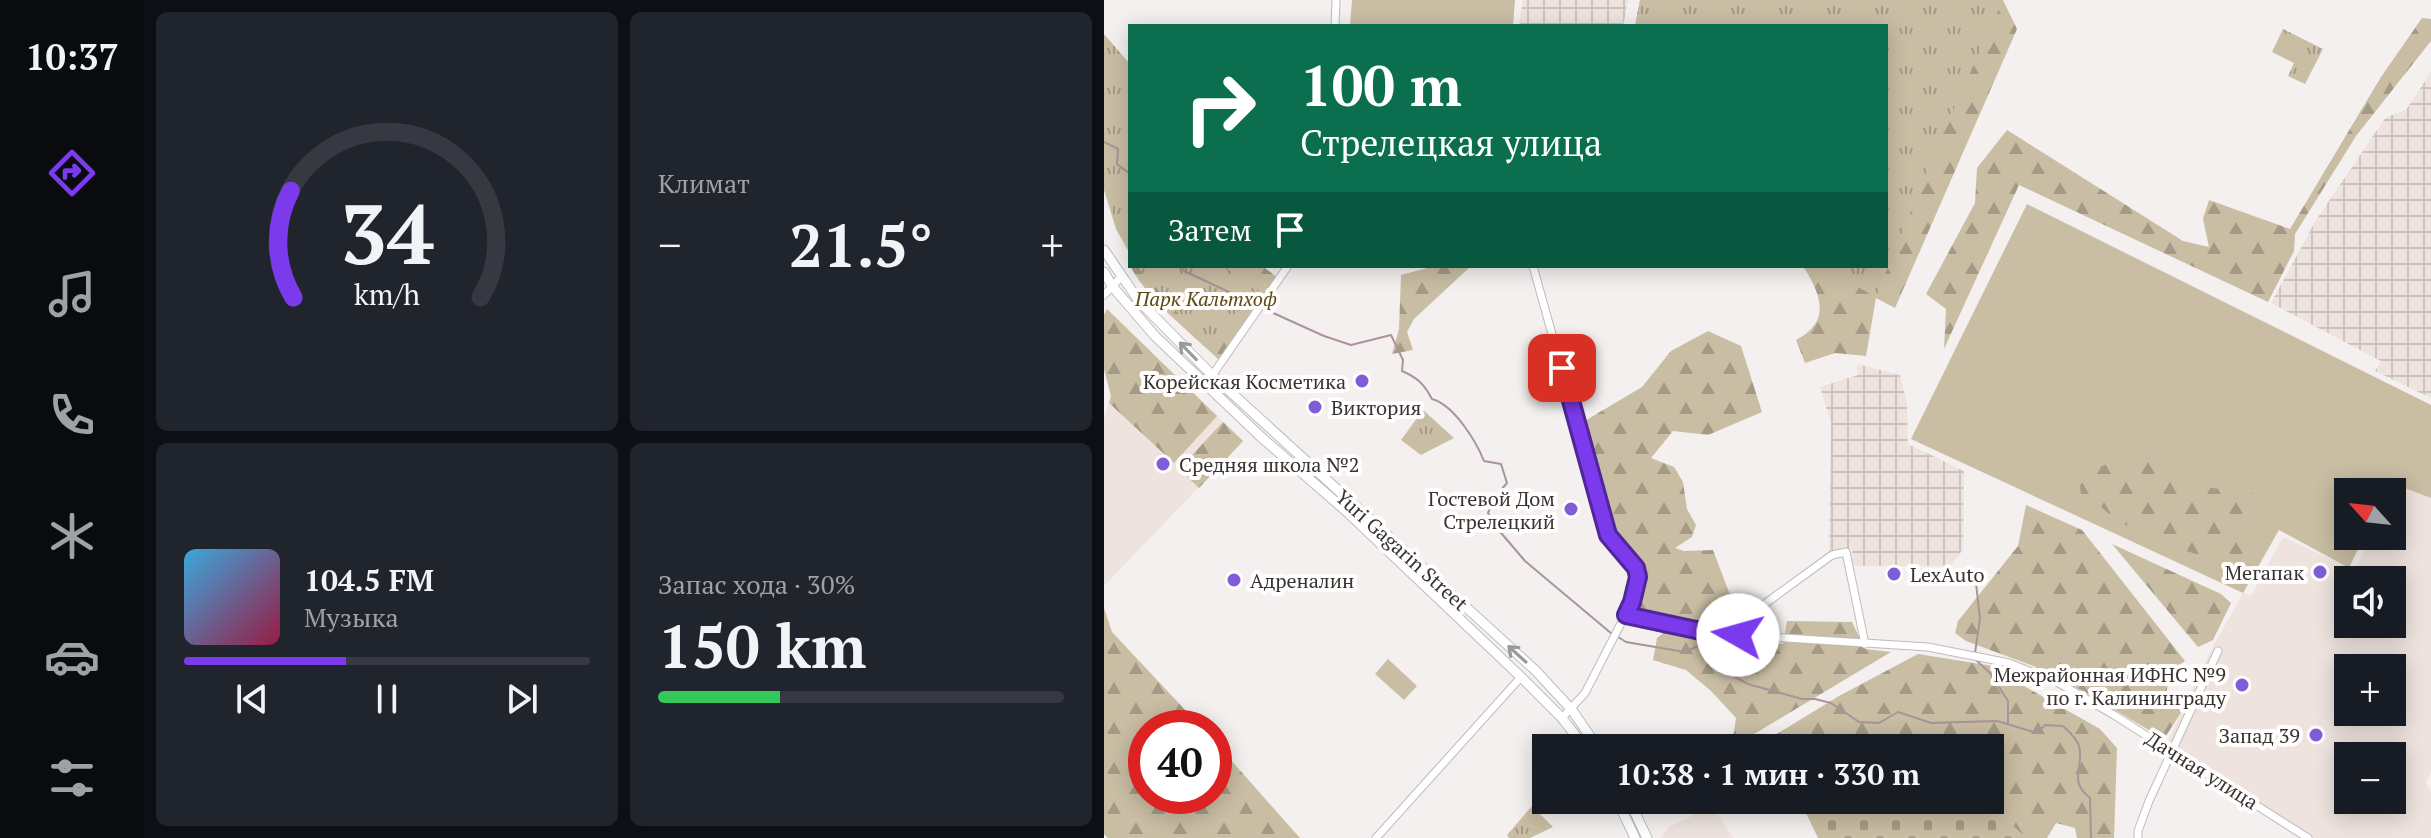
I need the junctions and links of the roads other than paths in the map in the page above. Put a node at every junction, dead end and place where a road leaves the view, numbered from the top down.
1 (1336, 0) edge
2 (1335, 24) edge
3 (1104, 250) edge
4 (1287, 268) edge
5 (1534, 268) edge
6 (1104, 272) edge
7 (1121, 277) junction
8 (1112, 286) junction
9 (1104, 295) edge
10 (1209, 380) junction
11 (1626, 615) junction
12 (1751, 638) junction
13 (1865, 644) junction
14 (2218, 651) dead end
15 (1521, 677) junction
16 (1572, 710) junction
17 (1562, 718) junction
18 (1574, 734) edge
19 (1588, 734) edge
20 (2172, 753) junction
21 (1624, 814) edge
22 (1636, 814) edge
23 (1376, 838) edge
24 (1635, 838) edge
25 (1647, 838) edge
26 (2138, 838) edge
27 (2308, 838) edge

1 - 2 street
3 - 7 main road, Yuri Gagarin Street
4 - 10 street
5 - 11 street
6 - 8 main road, Yuri Gagarin Street
7 - 8 street
10 -> 7 main road, Yuri Gagarin Street
8 - 9 street
8 - 10 main road, Yuri Gagarin Street
10 - 15 main road, Yuri Gagarin Street
16 -> 10 main road, Yuri Gagarin Street
11 - 12 street, Дачная улица
11 - 16 street
12 - 13 street, Дачная улица
12 - 13 street
13 - 20 street, Дачная улица
14 - 20 street
15 - 17 main road, Yuri Gagarin Street
15 - 23 street
16 - 17 street
16 - 19 main road, Yuri Gagarin Street
17 - 18 main road, Yuri Gagarin Street
20 - 26 street
20 - 27 street, Дачная улица
21 - 24 main road
22 - 25 main road

